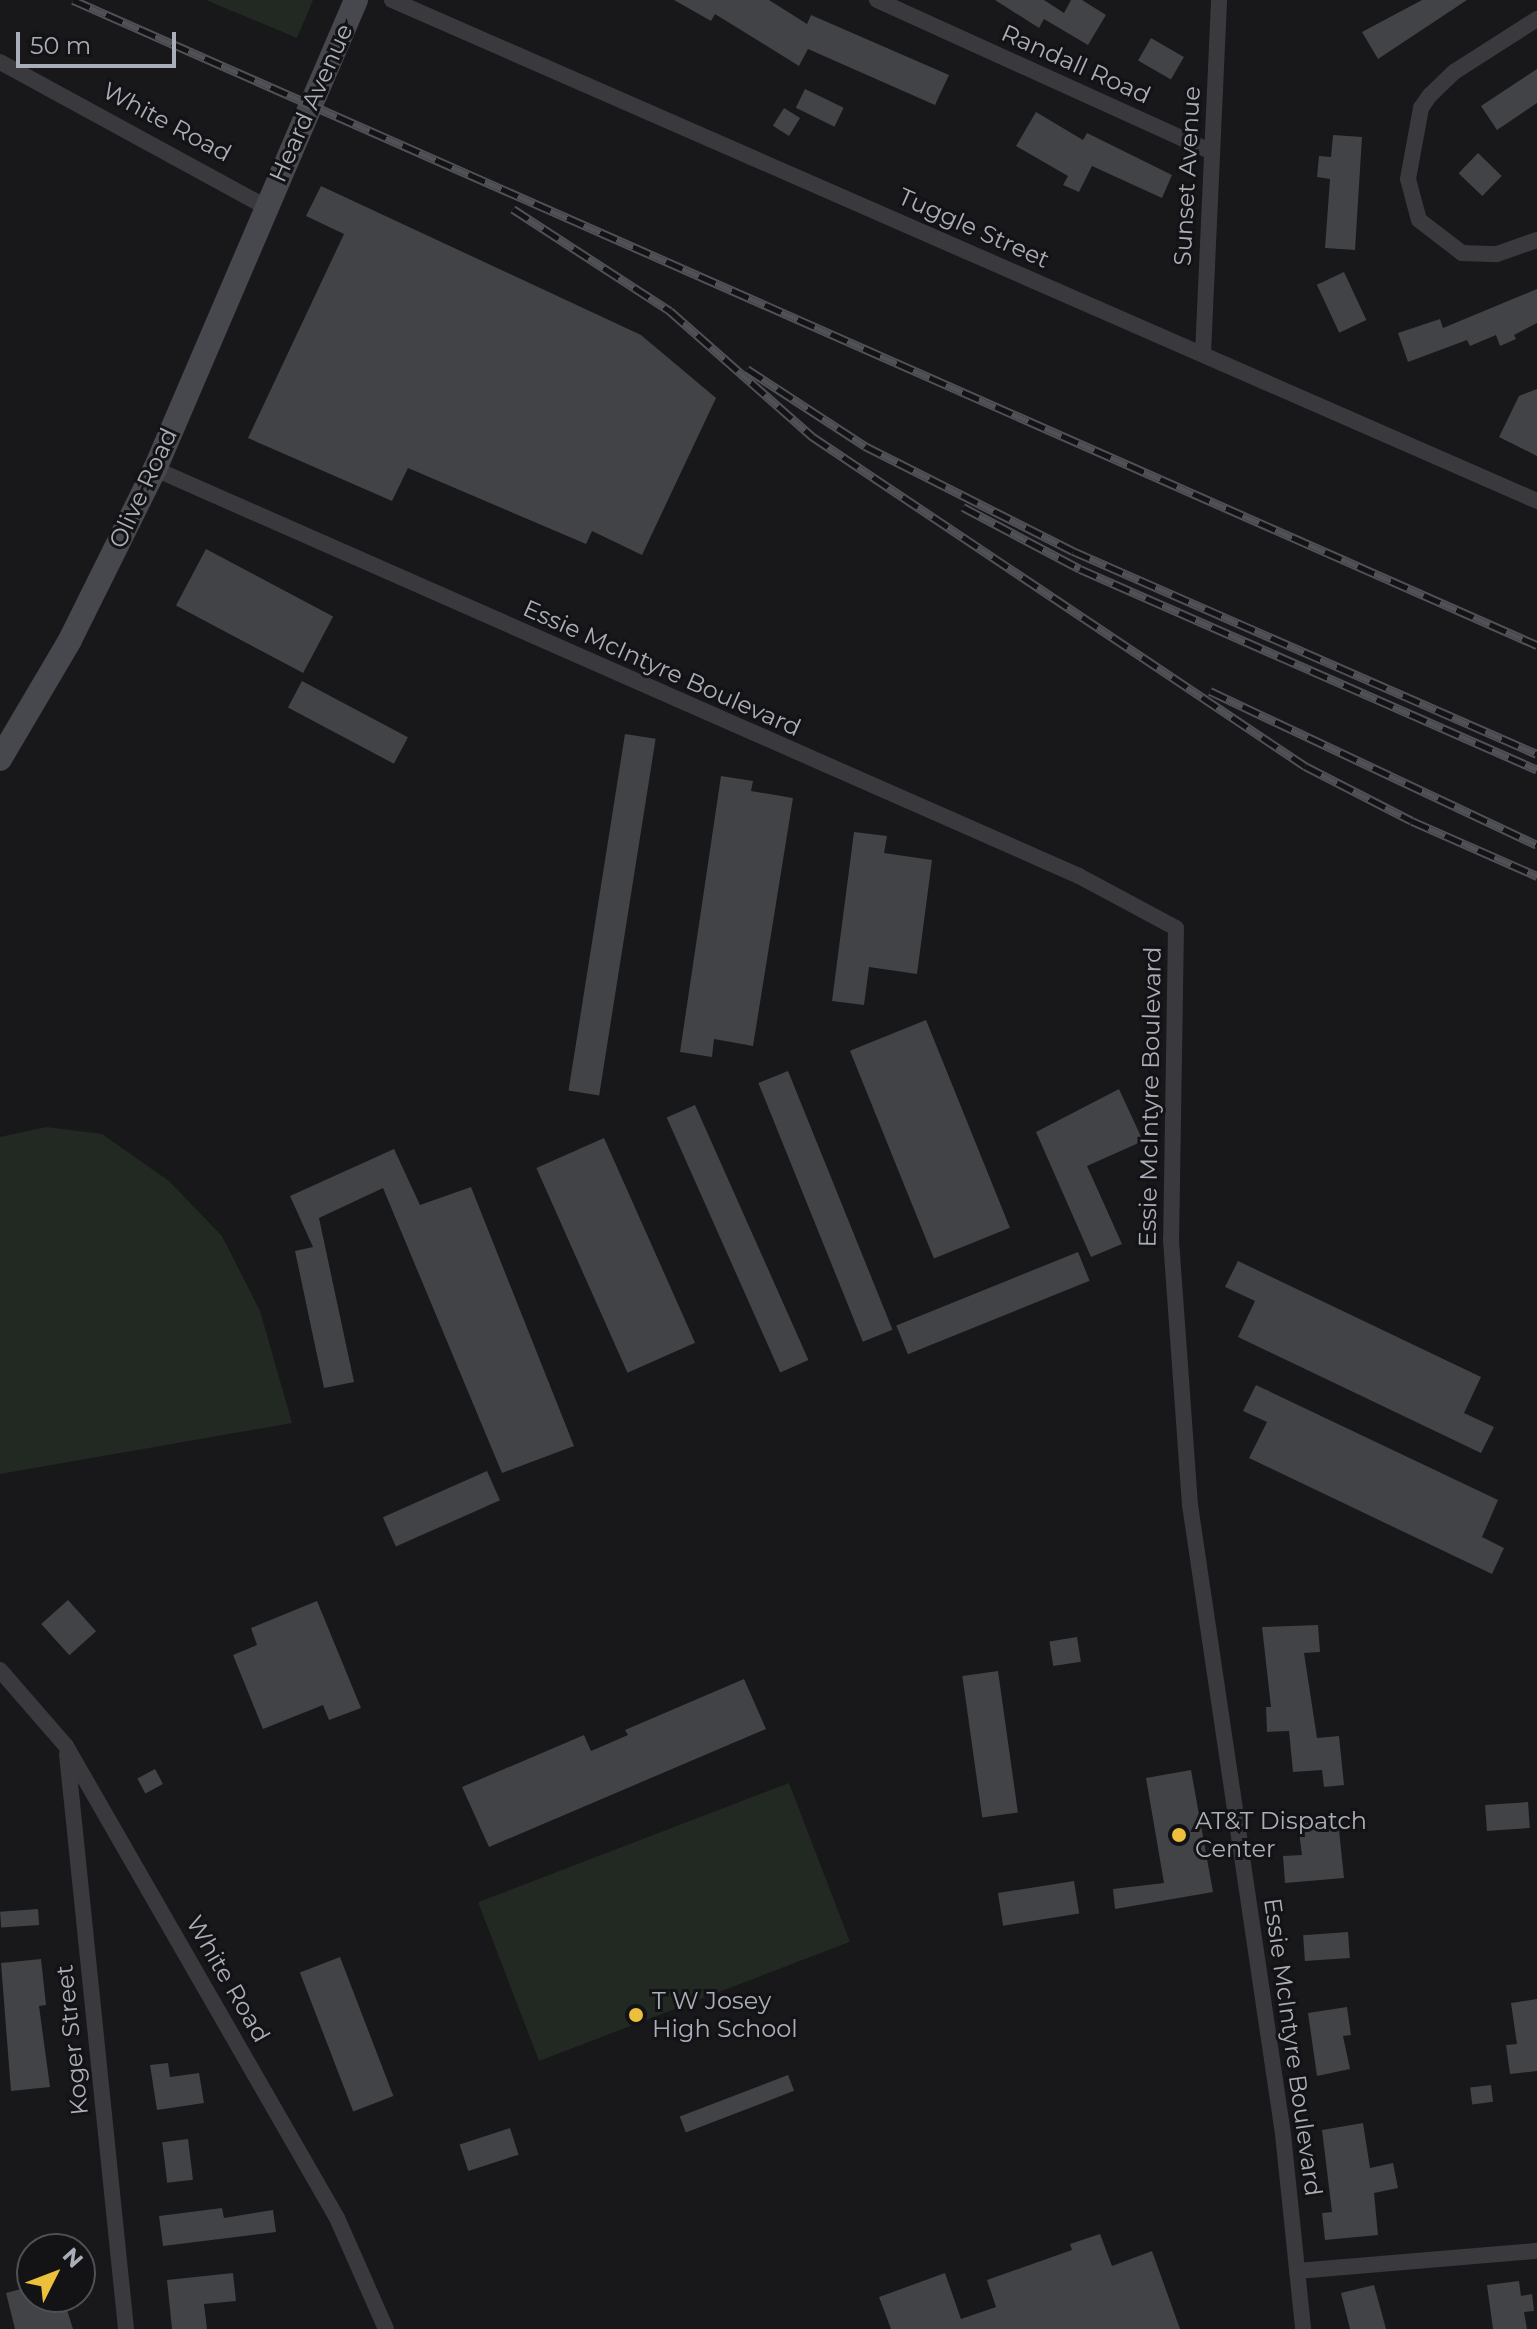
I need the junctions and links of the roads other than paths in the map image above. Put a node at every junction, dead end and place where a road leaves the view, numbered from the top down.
1 (356, 0) edge
2 (392, 0) edge
3 (877, 0) edge
4 (1219, 0) edge
5 (1537, 19) edge
6 (0, 62) edge
7 (1212, 152) junction
8 (266, 207) junction
9 (1537, 240) edge
10 (1203, 354) junction
11 (155, 469) junction
12 (1537, 501) edge
13 (0, 759) edge
14 (0, 1670) edge
15 (66, 1746) junction
16 (1537, 2251) edge
17 (1297, 2271) junction
18 (126, 2329) edge
19 (386, 2329) edge
20 (1303, 2329) edge

1 - 8 street, Heard Avenue
2 - 10 street, Tuggle Street
3 - 7 street, Randall Road
4 - 7 street, Sunset Avenue
5 - 9 street
6 - 8 street, White Road
7 - 10 street, Sunset Avenue
8 - 11 street, Olive Road
10 - 12 street, Tuggle Street
11 - 13 street, Olive Road
11 - 17 street, Essie McIntyre Boulevard
14 - 15 street, White Road
15 - 18 street, Koger Street
15 - 19 street, White Road
16 - 17 street
17 - 20 street, Essie McIntyre Boulevard

